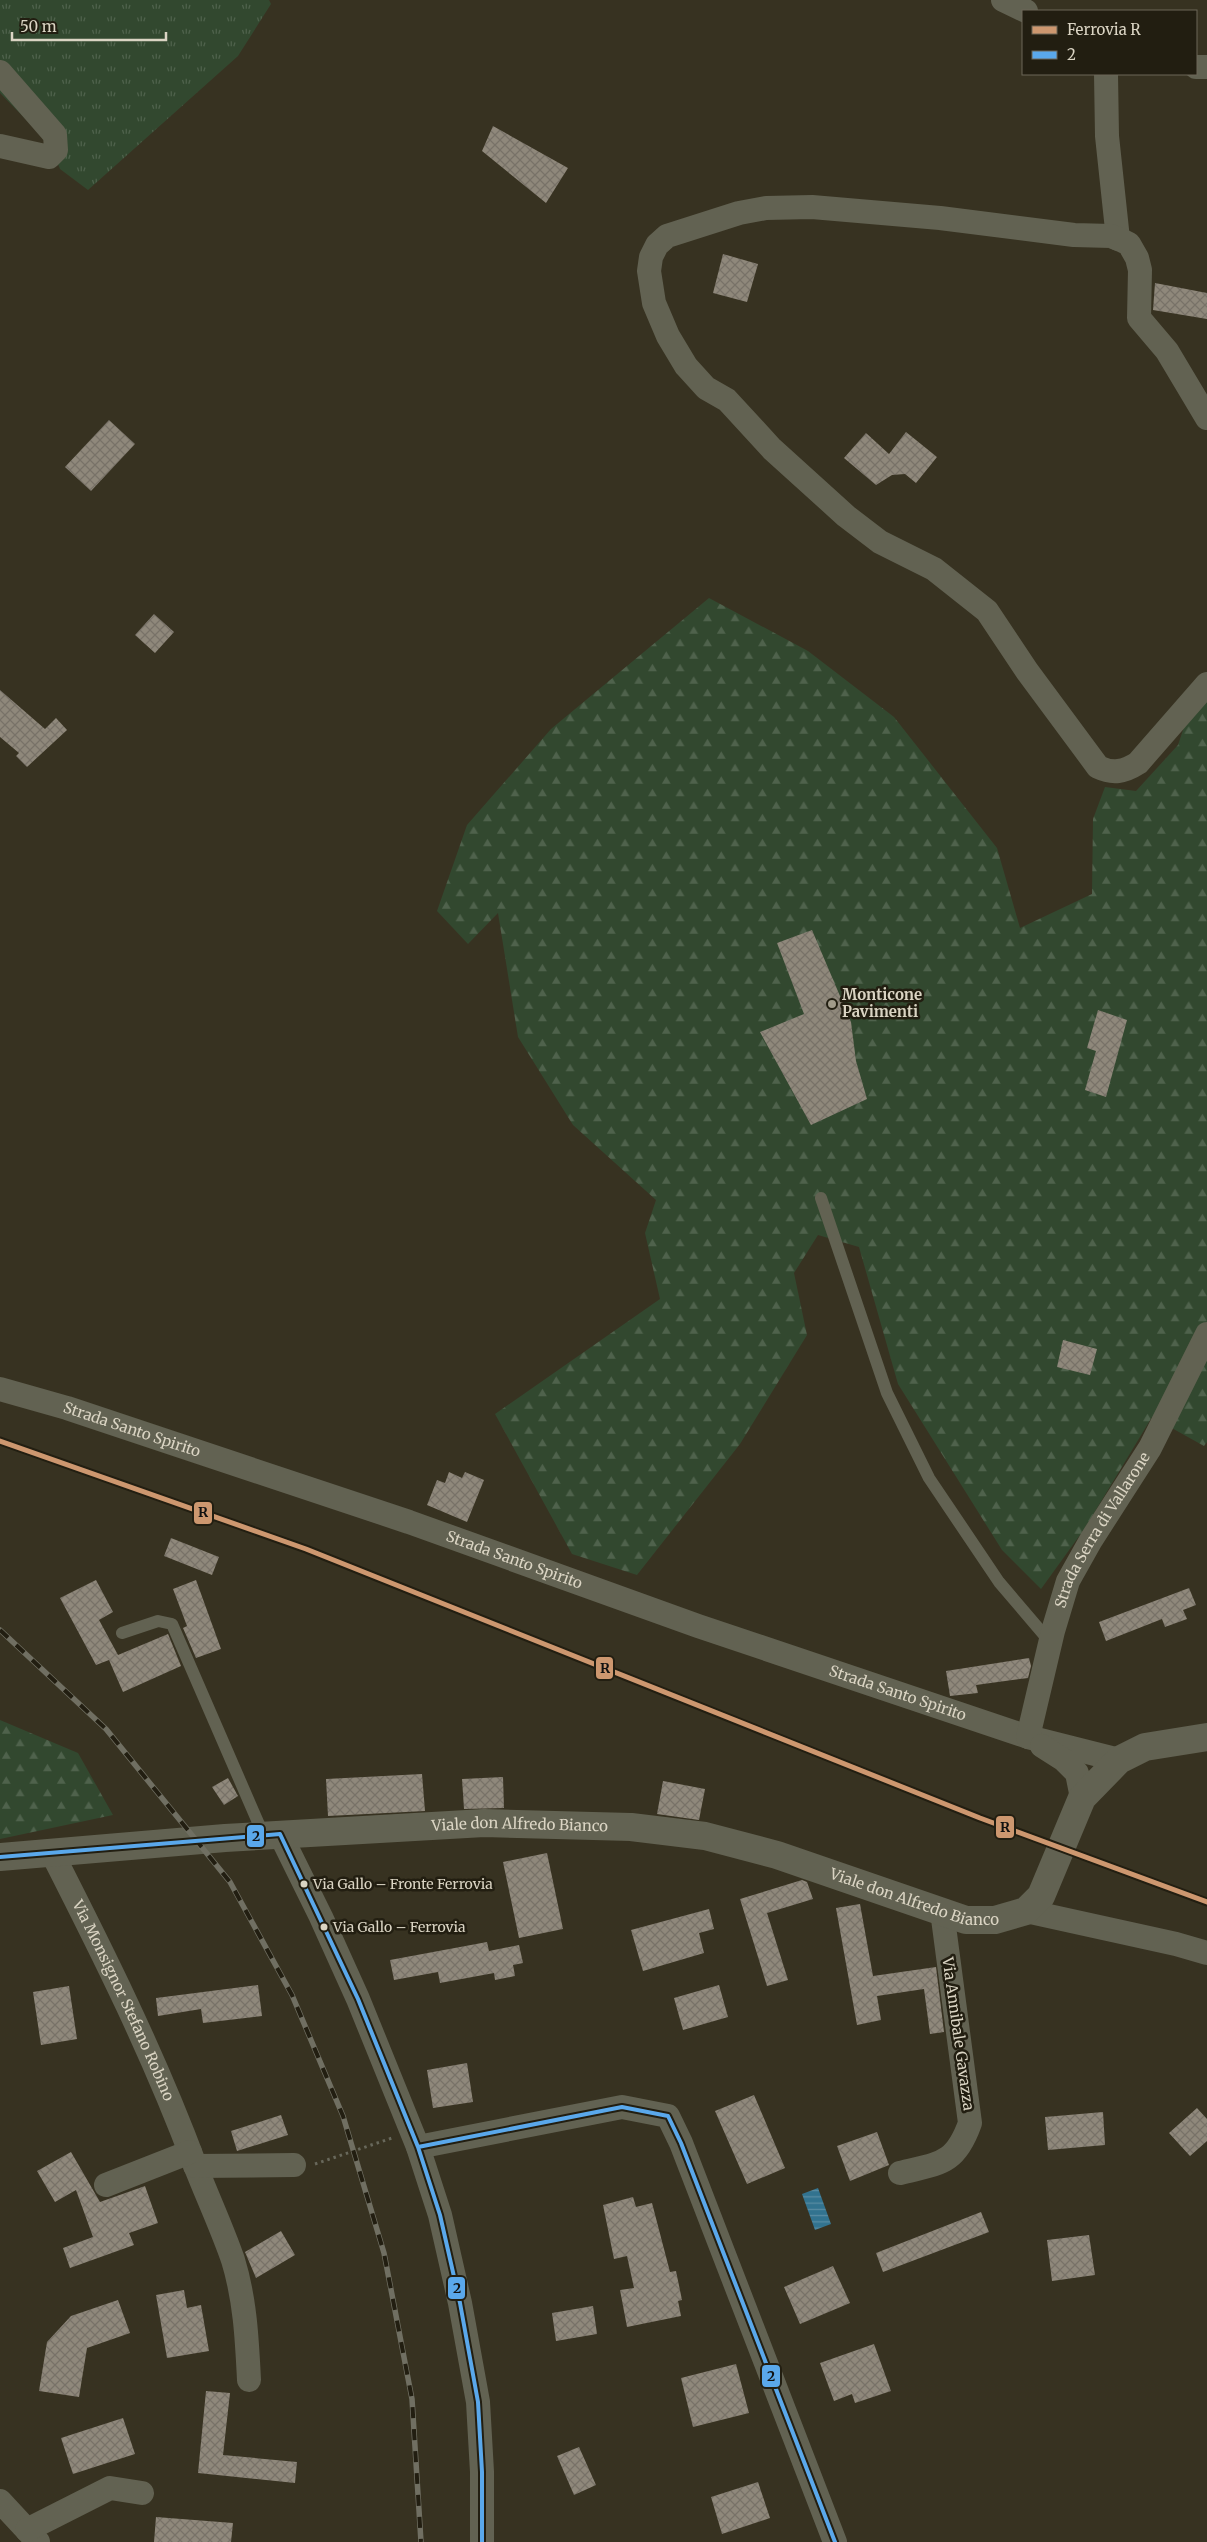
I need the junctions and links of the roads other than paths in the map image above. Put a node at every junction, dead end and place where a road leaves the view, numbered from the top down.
1 (1003, 0) edge
2 (1024, 10) edge
3 (0, 72) edge
4 (1106, 75) edge
5 (0, 146) edge
6 (1118, 239) junction
7 (1207, 418) edge
8 (1207, 684) edge
9 (821, 1198) dead end
10 (1207, 1334) edge
11 (0, 1389) edge
12 (122, 1633) dead end
13 (1051, 1643) junction
14 (1028, 1737) junction
15 (1207, 1737) edge
16 (1126, 1757) junction
17 (1082, 1798) junction
18 (272, 1835) junction
19 (51, 1851) junction
20 (0, 1857) edge
21 (942, 1911) junction
22 (1026, 1911) junction
23 (1207, 1953) edge
24 (418, 2147) junction
25 (193, 2159) junction
26 (305, 2164) road end
27 (900, 2173) dead end
28 (106, 2185) dead end
29 (249, 2380) dead end
30 (142, 2493) dead end
31 (0, 2502) edge
32 (32, 2536) edge
33 (482, 2542) edge
34 (835, 2542) edge

1 - 2 street
3 - 5 street
4 - 6 street
6 - 7 street
6 - 8 street
9 - 13 lane
10 - 13 street, Strada Serra di Vallarone
11 - 14 street, Strada Santo Spirito
12 - 18 lane
13 - 14 street, Strada Serra di Vallarone
14 - 16 street, Strada Santo Spirito
14 - 17 street, Strada Santo Spirito
15 - 16 street
16 - 17 street
17 - 22 street
18 - 19 street, Viale don Alfredo Bianco
18 - 21 street, Viale don Alfredo Bianco
18 - 24 street
19 - 20 street, Viale don Alfredo Bianco
19 - 25 street, Via Monsignor Stefano Robino
21 - 22 street, Viale don Alfredo Bianco
21 - 27 street, Via Annibale Gavazza
22 - 23 street, Viale don Alfredo Bianco
24 - 33 street
24 - 34 street
25 - 26 street
25 - 28 street
25 - 29 street, Via Monsignor Stefano Robino
30 - 32 street
31 - 32 street

